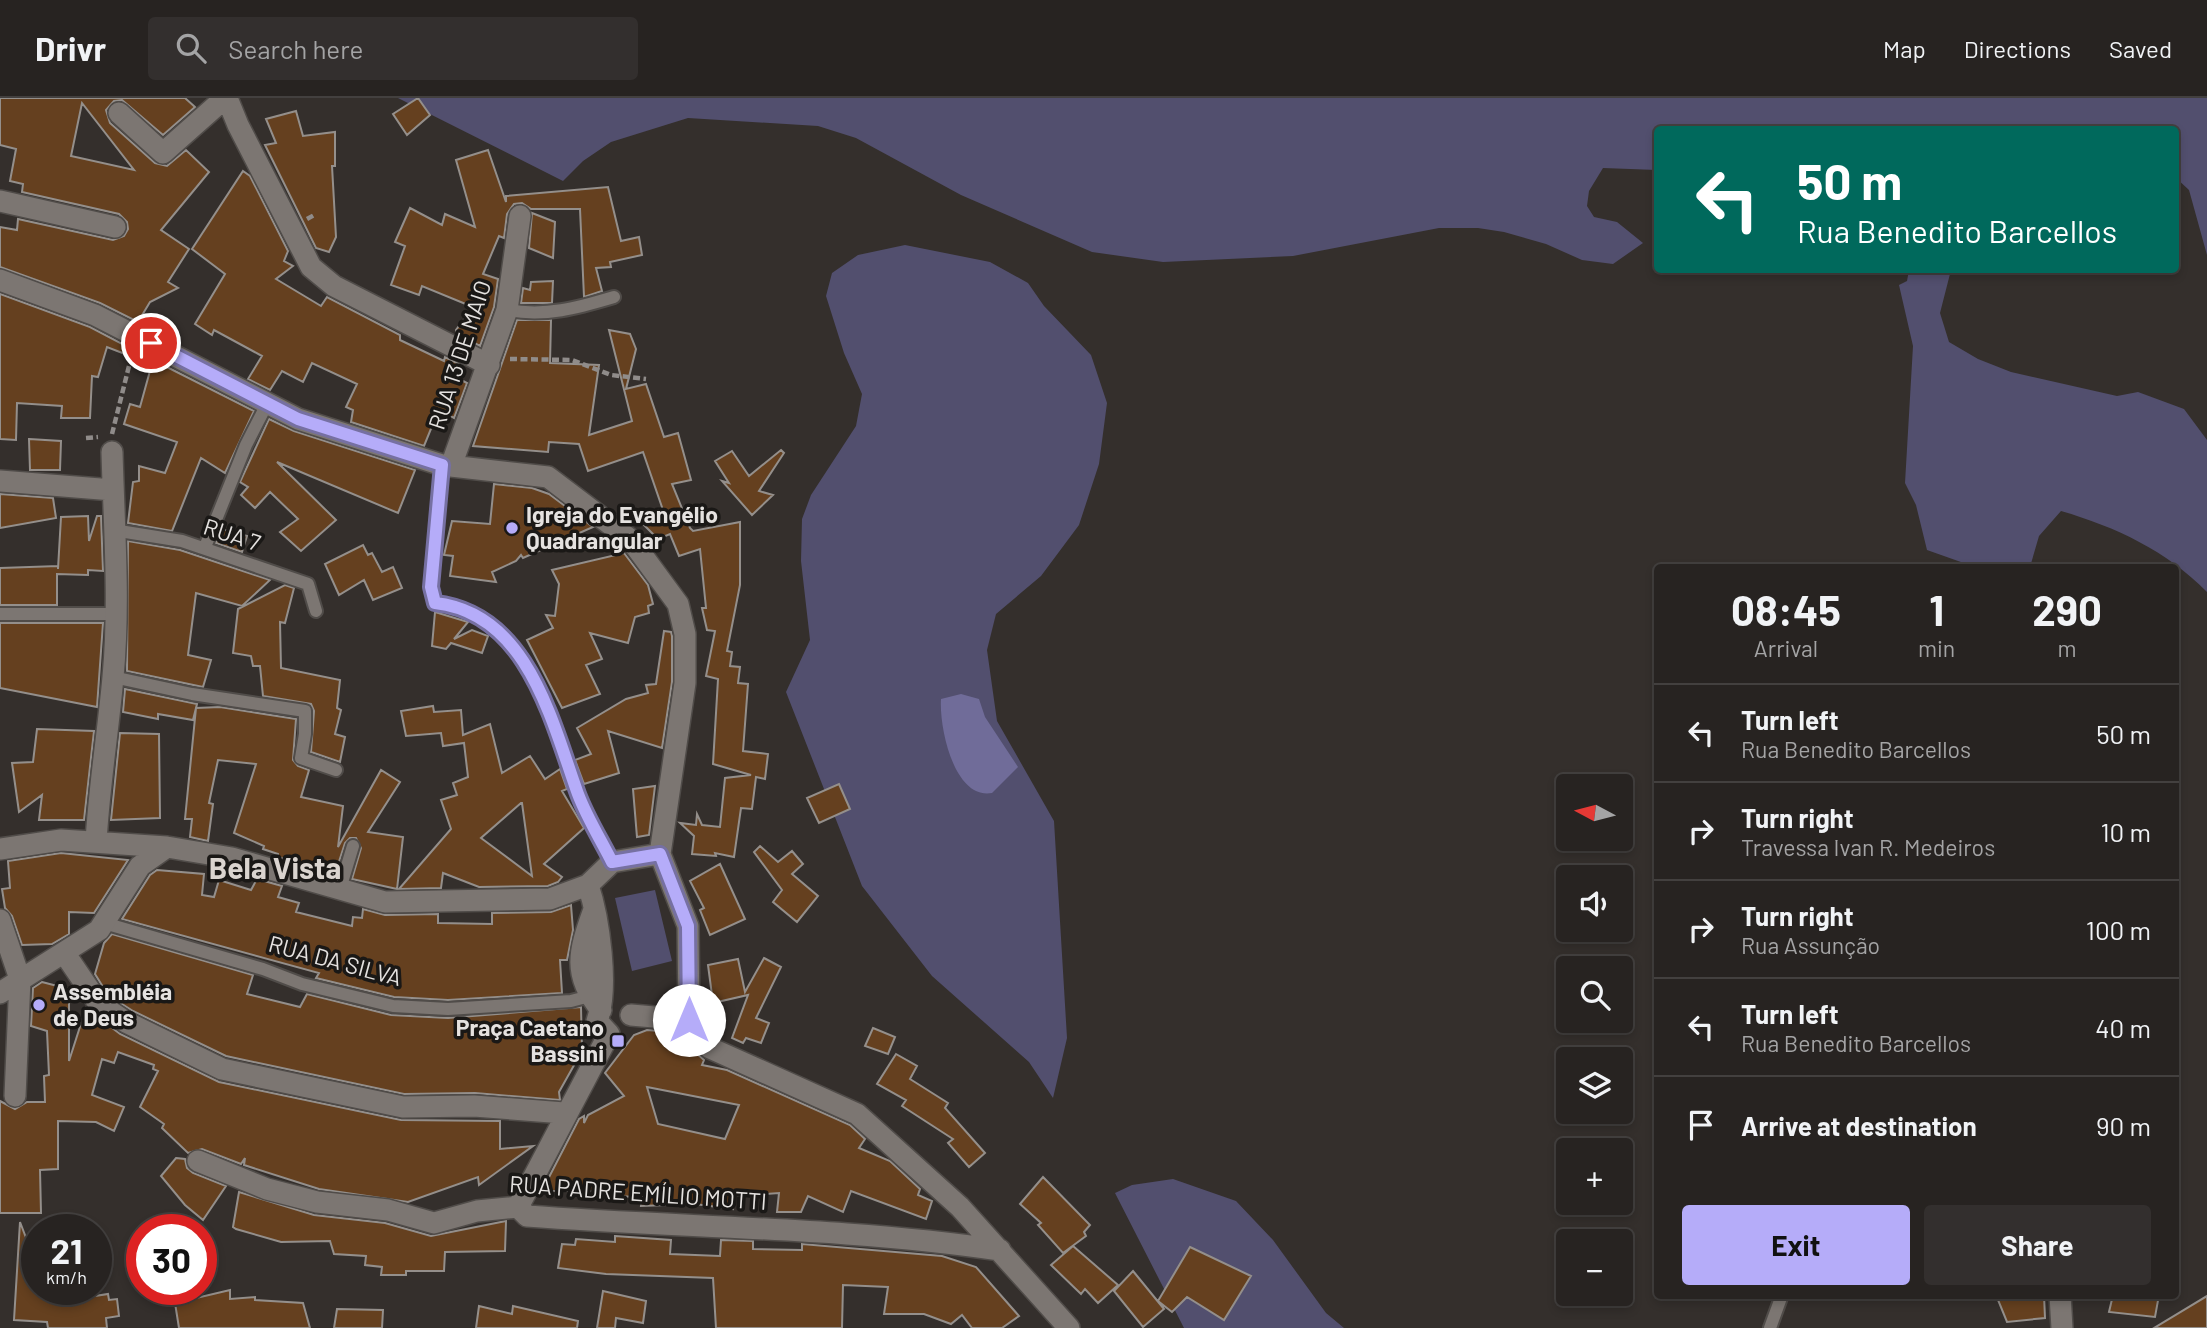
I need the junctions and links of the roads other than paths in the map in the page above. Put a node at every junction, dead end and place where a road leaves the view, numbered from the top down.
1 (226, 98) edge
2 (119, 113) dead end
3 (0, 201) edge
4 (520, 216) dead end
5 (115, 227) dead end
6 (0, 280) edge
7 (614, 297) dead end
8 (507, 310) junction
9 (489, 365) junction
10 (267, 404) junction
11 (112, 452) road end
12 (446, 465) junction
13 (0, 481) edge
14 (113, 490) junction
15 (113, 530) junction
16 (205, 547) junction
17 (316, 611) dead end
18 (0, 614) edge
19 (115, 614) junction
20 (113, 677) junction
21 (336, 770) dead end
22 (96, 842) junction
23 (353, 846) dead end
24 (167, 847) junction
25 (0, 849) edge
26 (660, 854) junction
27 (612, 862) junction
28 (587, 885) junction
29 (340, 889) junction
30 (0, 920) edge
31 (104, 923) junction
32 (65, 954) junction
33 (20, 979) junction
34 (0, 993) edge
35 (598, 1003) junction
36 (631, 1015) junction
37 (689, 1020) junction
38 (609, 1034) junction
39 (15, 1096) dead end
40 (564, 1113) junction
41 (198, 1161) dead end
42 (518, 1207) junction
43 (1000, 1250) junction
44 (1781, 1299) edge
45 (2060, 1299) edge
46 (1069, 1328) edge
47 (1770, 1328) edge
48 (2062, 1328) edge

1 - 2 street
1 - 9 street
3 - 5 street
4 - 8 street, RUA 13 DE MAIO
6 - 10 street
7 - 8 lane
8 - 9 street, RUA 13 DE MAIO
9 - 12 street, RUA 13 DE MAIO
10 - 12 street
10 - 16 lane
11 - 14 street
12 - 26 street
12 - 27 lane
13 - 14 street
14 - 15 street
15 - 16 lane, RUA 7
15 - 19 street
16 - 17 lane, RUA 7
18 - 19 lane
19 - 20 street
20 - 21 lane
20 - 22 street
22 - 24 street
22 - 25 street
23 - 29 lane
24 - 29 street
24 - 31 street
26 - 27 street
26 - 37 street
27 - 28 street
28 - 29 street
28 - 35 street
30 - 33 street
31 - 32 street
31 - 35 lane, RUA DA SILVA
32 - 33 street
32 - 40 street
33 - 34 street
33 - 39 street
35 - 36 street
35 - 38 street
36 - 37 street
36 - 38 street
37 - 43 street
38 - 40 street
40 - 42 street
41 - 42 street, RUA PADRE EMÍLIO MOTTI
42 - 43 street, RUA PADRE EMÍLIO MOTTI
43 - 46 street
44 - 47 lane
45 - 48 street

